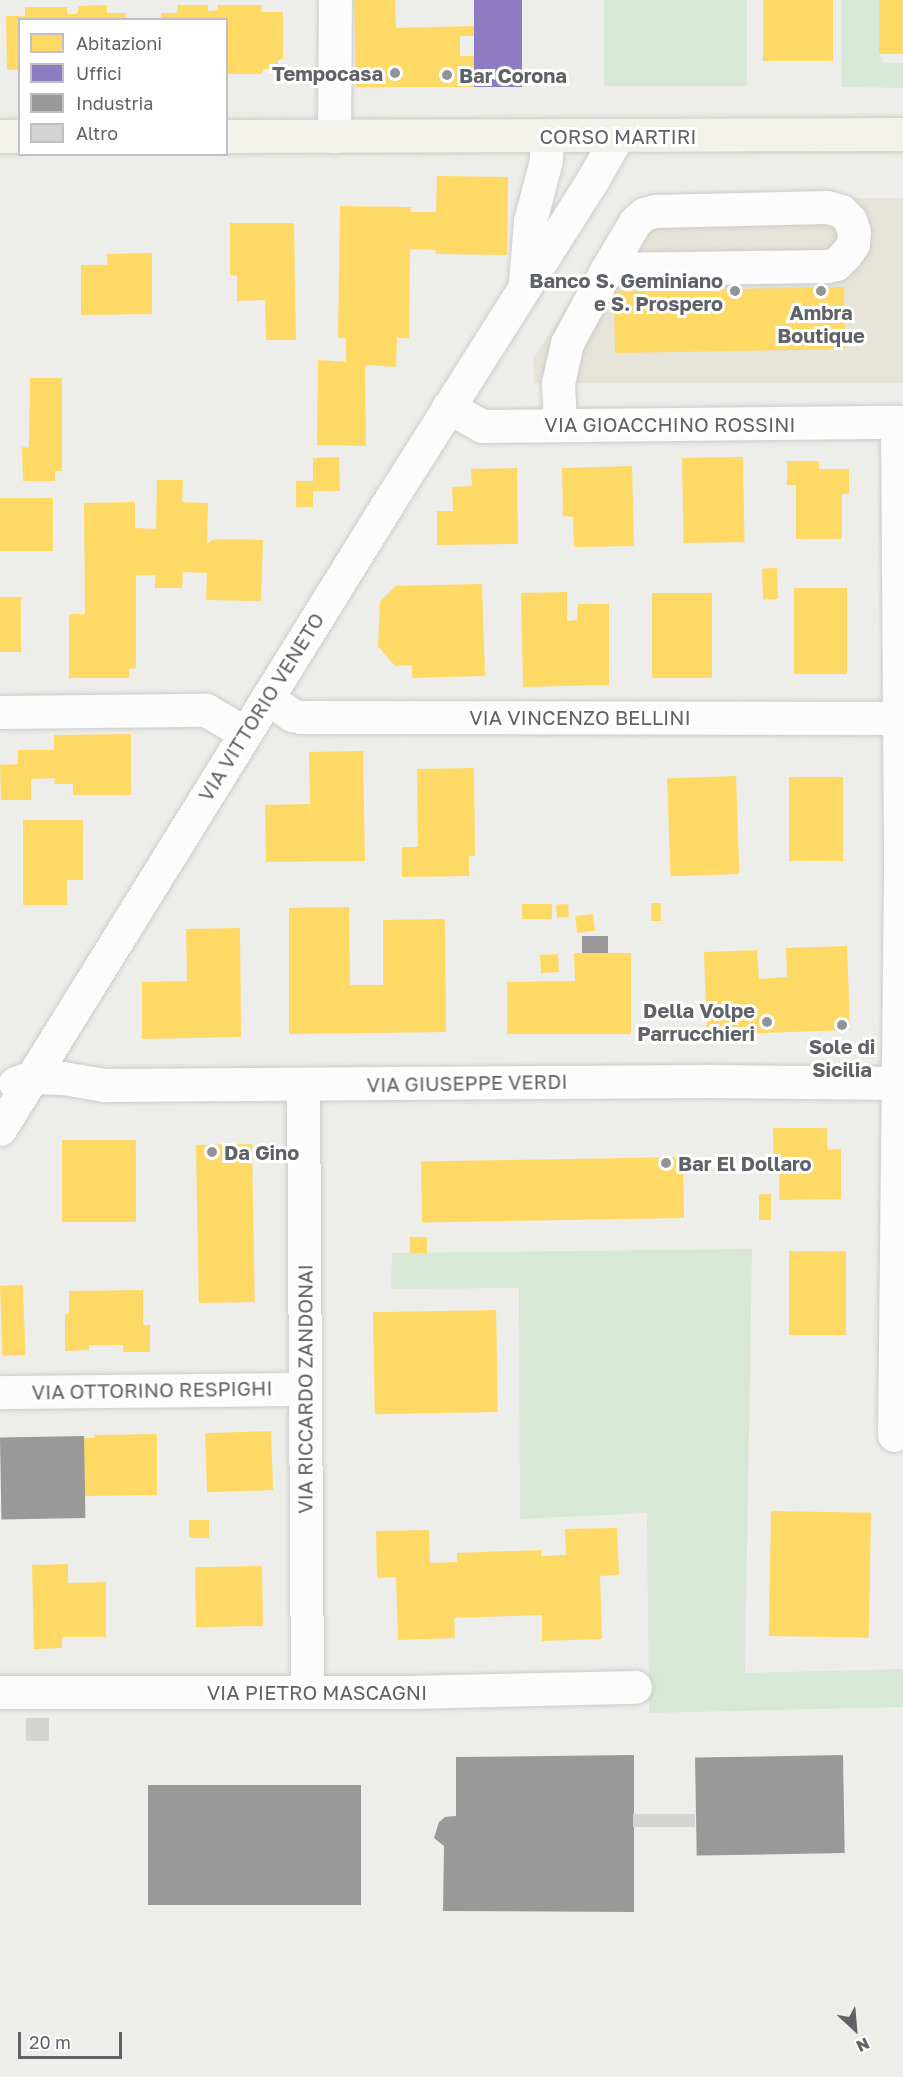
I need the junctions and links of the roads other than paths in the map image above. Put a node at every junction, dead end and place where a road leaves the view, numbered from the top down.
1 (335, 0) edge
2 (903, 134) edge
3 (0, 136) edge
4 (18, 136) edge
5 (228, 136) edge
6 (334, 136) junction
7 (547, 136) junction
8 (617, 136) junction
9 (607, 269) junction
10 (525, 287) junction
11 (448, 407) junction
12 (560, 424) junction
13 (901, 626) edge
14 (267, 698) junction
15 (0, 712) edge
16 (899, 718) junction
17 (245, 733) junction
18 (32, 1077) junction
19 (901, 1083) edge
20 (303, 1085) junction
21 (0, 1088) edge
22 (0, 1129) edge
23 (304, 1389) junction
24 (0, 1392) edge
25 (894, 1435) dead end
26 (635, 1687) dead end
27 (0, 1692) edge
28 (307, 1692) junction

1 - 6 street
2 - 8 main road, CORSO MARTIRI
3 - 4 main road
5 - 6 main road, CORSO MARTIRI
6 - 7 main road, CORSO MARTIRI
7 - 8 main road, CORSO MARTIRI
7 - 10 street, VIA VITTORIO VENETO
8 - 10 street, VIA VITTORIO VENETO
9 - 9 street
9 - 12 street
10 - 11 street, VIA VITTORIO VENETO
11 - 12 street, VIA GIOACCHINO ROSSINI
11 - 14 street, VIA VITTORIO VENETO
12 - 13 street, VIA GIOACCHINO ROSSINI
13 - 16 street
14 - 16 street, VIA VINCENZO BELLINI
14 - 17 street, VIA VITTORIO VENETO
15 - 17 street
16 - 19 street
17 - 18 street, VIA VITTORIO VENETO
18 - 20 street, VIA GIUSEPPE VERDI
18 - 21 street
18 - 22 street, VIA VITTORIO VENETO
19 - 20 street, VIA GIUSEPPE VERDI
19 - 25 street
20 - 23 street, VIA RICCARDO ZANDONAI
23 - 24 street, VIA OTTORINO RESPIGHI
23 - 28 street, VIA RICCARDO ZANDONAI
26 - 28 street, VIA PIETRO MASCAGNI
27 - 28 street, VIA PIETRO MASCAGNI

